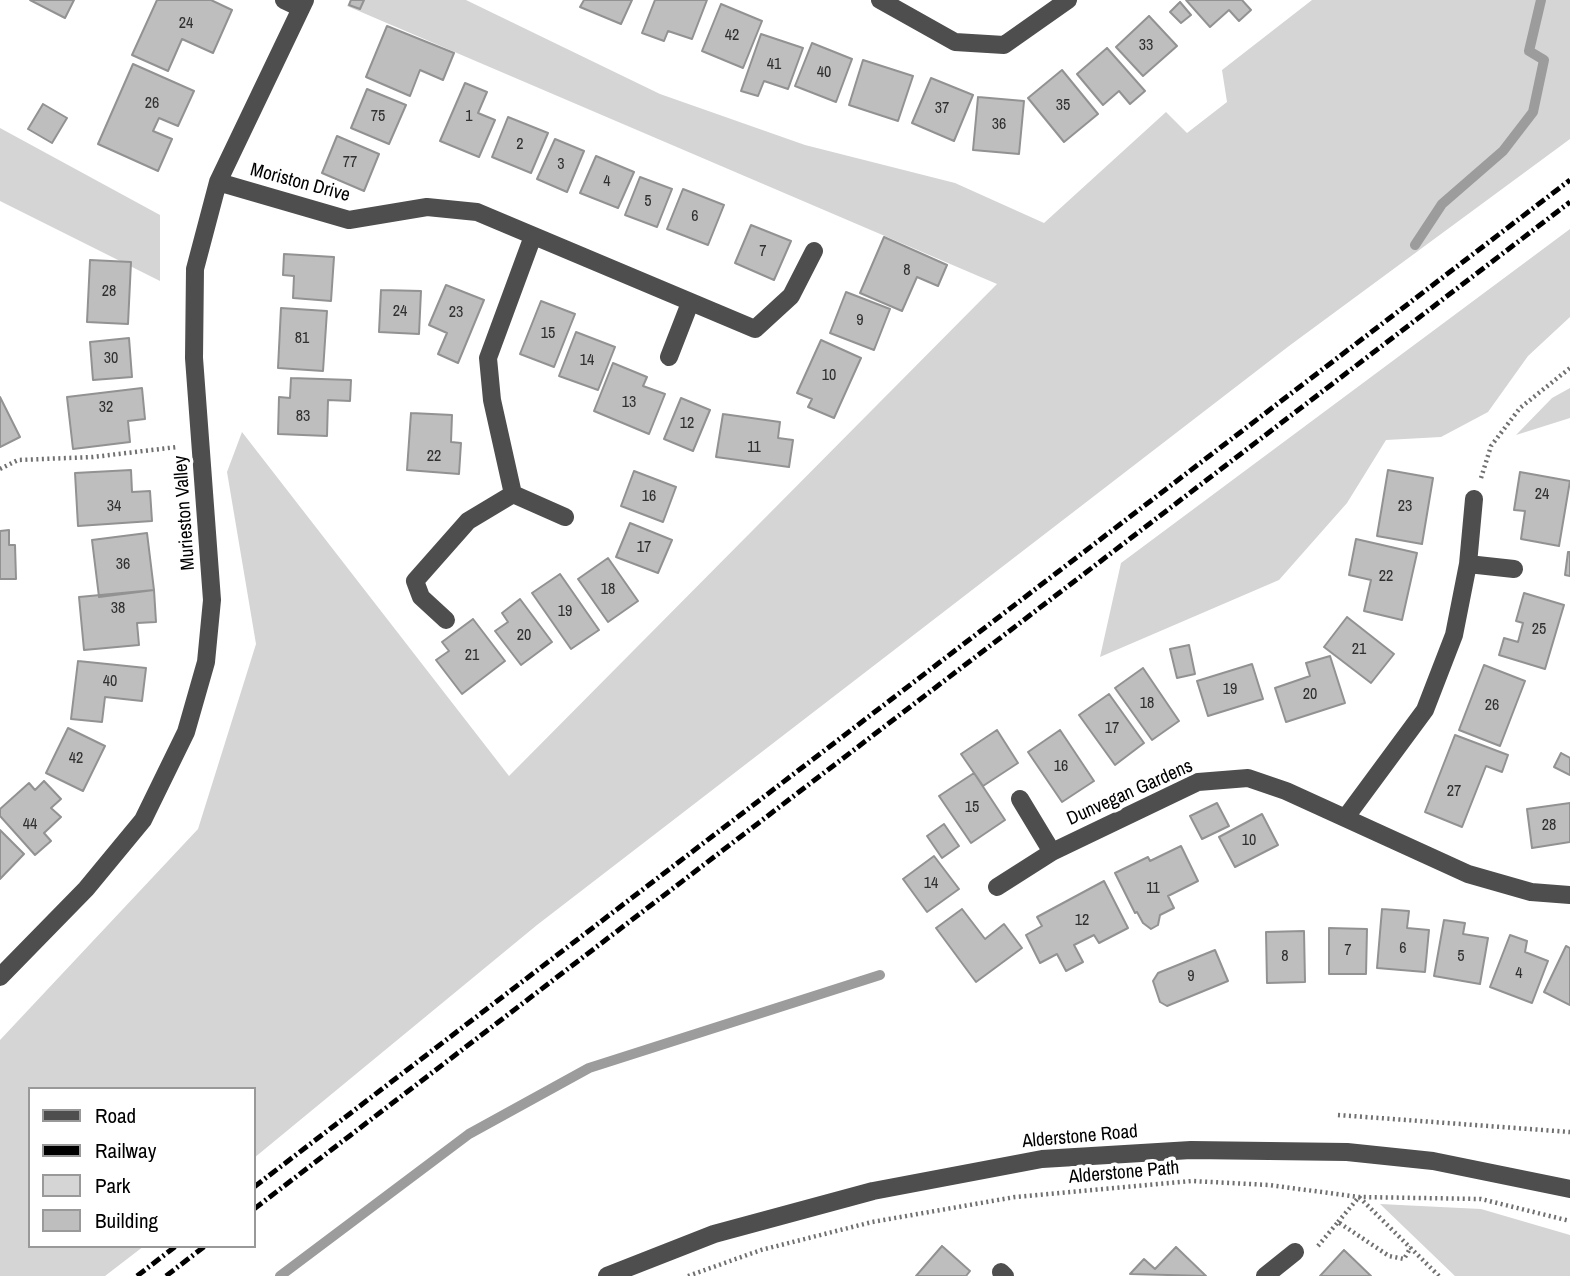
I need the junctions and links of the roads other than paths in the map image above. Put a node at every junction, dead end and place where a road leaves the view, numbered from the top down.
1 (284, 0) edge
2 (880, 0) edge
3 (1068, 0) edge
4 (303, 4) edge
5 (218, 182) junction
6 (533, 236) junction
7 (814, 251) dead end
8 (690, 303) junction
9 (668, 357) dead end
10 (513, 494) junction
11 (1474, 499) road end
12 (565, 517) dead end
13 (1468, 564) junction
14 (1514, 569) dead end
15 (446, 620) dead end
16 (1020, 799) dead end
17 (1346, 817) junction
18 (1052, 852) junction
19 (997, 887) dead end
20 (1570, 895) edge
21 (0, 977) edge
22 (1570, 1189) edge
23 (1295, 1251) road end
24 (607, 1276) edge
25 (1265, 1276) edge

1 - 4 street
2 - 3 street
4 - 5 street, Murieston Valley
5 - 6 street, Moriston Drive
5 - 21 street, Murieston Valley
6 - 8 street, Moriston Drive
6 - 10 street
7 - 8 street, Moriston Drive
8 - 9 street
10 - 12 street
10 - 15 street
11 - 13 street
13 - 14 street
13 - 17 street
16 - 18 street
17 - 18 street, Dunvegan Gardens
17 - 20 street, Dunvegan Gardens
18 - 19 street, Dunvegan Gardens
22 - 24 street, Alderstone Road
23 - 25 street

